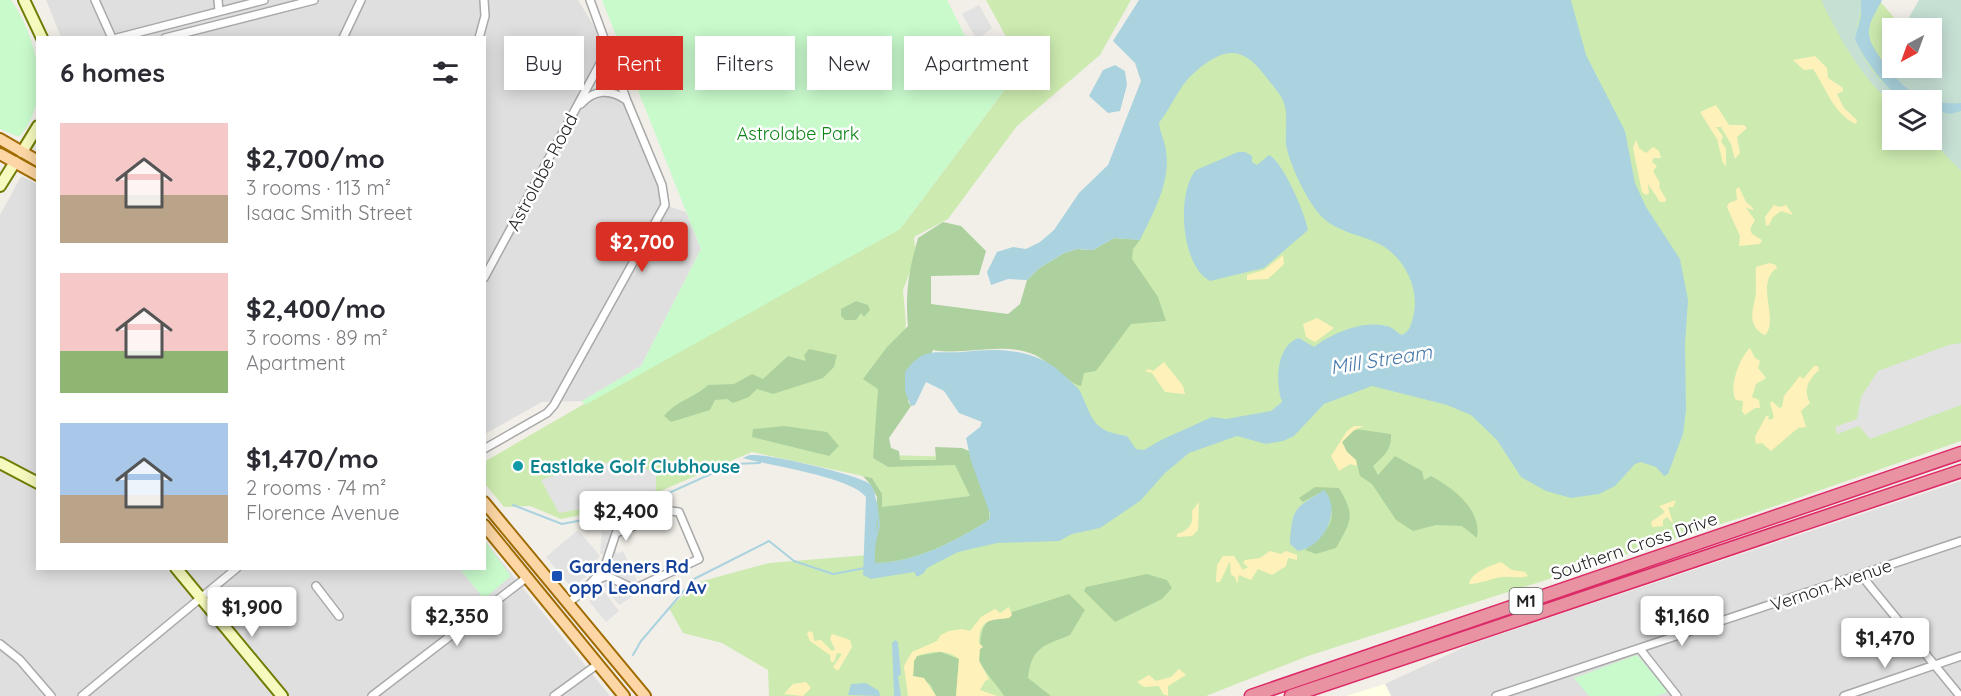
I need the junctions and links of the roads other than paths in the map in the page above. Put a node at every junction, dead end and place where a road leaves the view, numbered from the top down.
1 (24, 0) edge
2 (95, 0) edge
3 (218, 0) edge
4 (264, 0) edge
5 (314, 0) edge
6 (361, 0) edge
7 (484, 0) edge
8 (590, 0) edge
9 (219, 11) junction
10 (199, 29) junction
11 (41, 36) edge
12 (111, 36) edge
13 (125, 36) edge
14 (173, 36) edge
15 (200, 36) edge
16 (344, 36) edge
17 (480, 36) edge
18 (603, 36) edge
19 (596, 72) edge
20 (623, 90) edge
21 (627, 100) junction
22 (574, 113) junction
23 (36, 129) edge
24 (0, 140) edge
25 (22, 152) junction
26 (0, 154) edge
27 (36, 160) edge
28 (15, 162) junction
29 (36, 174) edge
30 (0, 186) edge
31 (486, 274) edge
32 (486, 448) edge
33 (1961, 453) edge
34 (0, 464) edge
35 (1961, 471) edge
36 (36, 482) edge
37 (486, 504) edge
38 (486, 528) edge
39 (1961, 541) edge
40 (178, 570) edge
41 (235, 570) edge
42 (1861, 575) junction
43 (526, 578) junction
44 (589, 585) junction
45 (316, 586) dead end
46 (200, 598) junction
47 (568, 603) junction
48 (339, 616) dead end
49 (0, 644) edge
50 (1640, 648) junction
51 (1961, 656) edge
52 (597, 664) junction
53 (1934, 665) junction
54 (51, 696) edge
55 (82, 696) edge
56 (282, 696) edge
57 (372, 696) edge
58 (554, 696) edge
59 (624, 696) edge
60 (645, 696) edge
61 (1251, 696) edge
62 (1291, 696) edge
63 (1496, 696) edge
64 (1677, 696) edge
65 (1844, 696) edge
66 (1960, 696) edge

1 - 11 street
2 - 12 street
3 - 9 street
4 - 9 street
5 - 10 street
6 - 16 street
7 - 17 street
8 - 18 street
9 - 13 street
10 - 14 street
10 - 15 street
19 - 22 street, Astrolabe Road
20 - 21 street
21 - 22 street
21 - 32 street
22 - 31 street, Astrolabe Road
23 - 25 street
24 - 25 main road
25 - 27 main road
25 - 28 street
26 - 28 main road
28 - 29 main road
28 - 30 street
33 - 61 highway, Southern Cross Drive / M1
34 - 36 street
35 - 62 highway, Southern Cross Drive / M1
37 - 47 main road
38 - 43 main road
39 - 42 street, Vernon Avenue
40 - 46 street
41 - 46 street
42 - 50 street, Vernon Avenue
42 - 53 street
43 - 52 main road
43 - 57 street
44 - 44 street
44 - 47 street
45 - 48 street
46 - 55 street
46 - 56 street
47 - 60 main road
49 - 54 street
50 - 63 street, Vernon Avenue
50 - 64 street
51 - 53 street
52 - 58 street
52 - 59 main road
53 - 65 street
53 - 66 street

